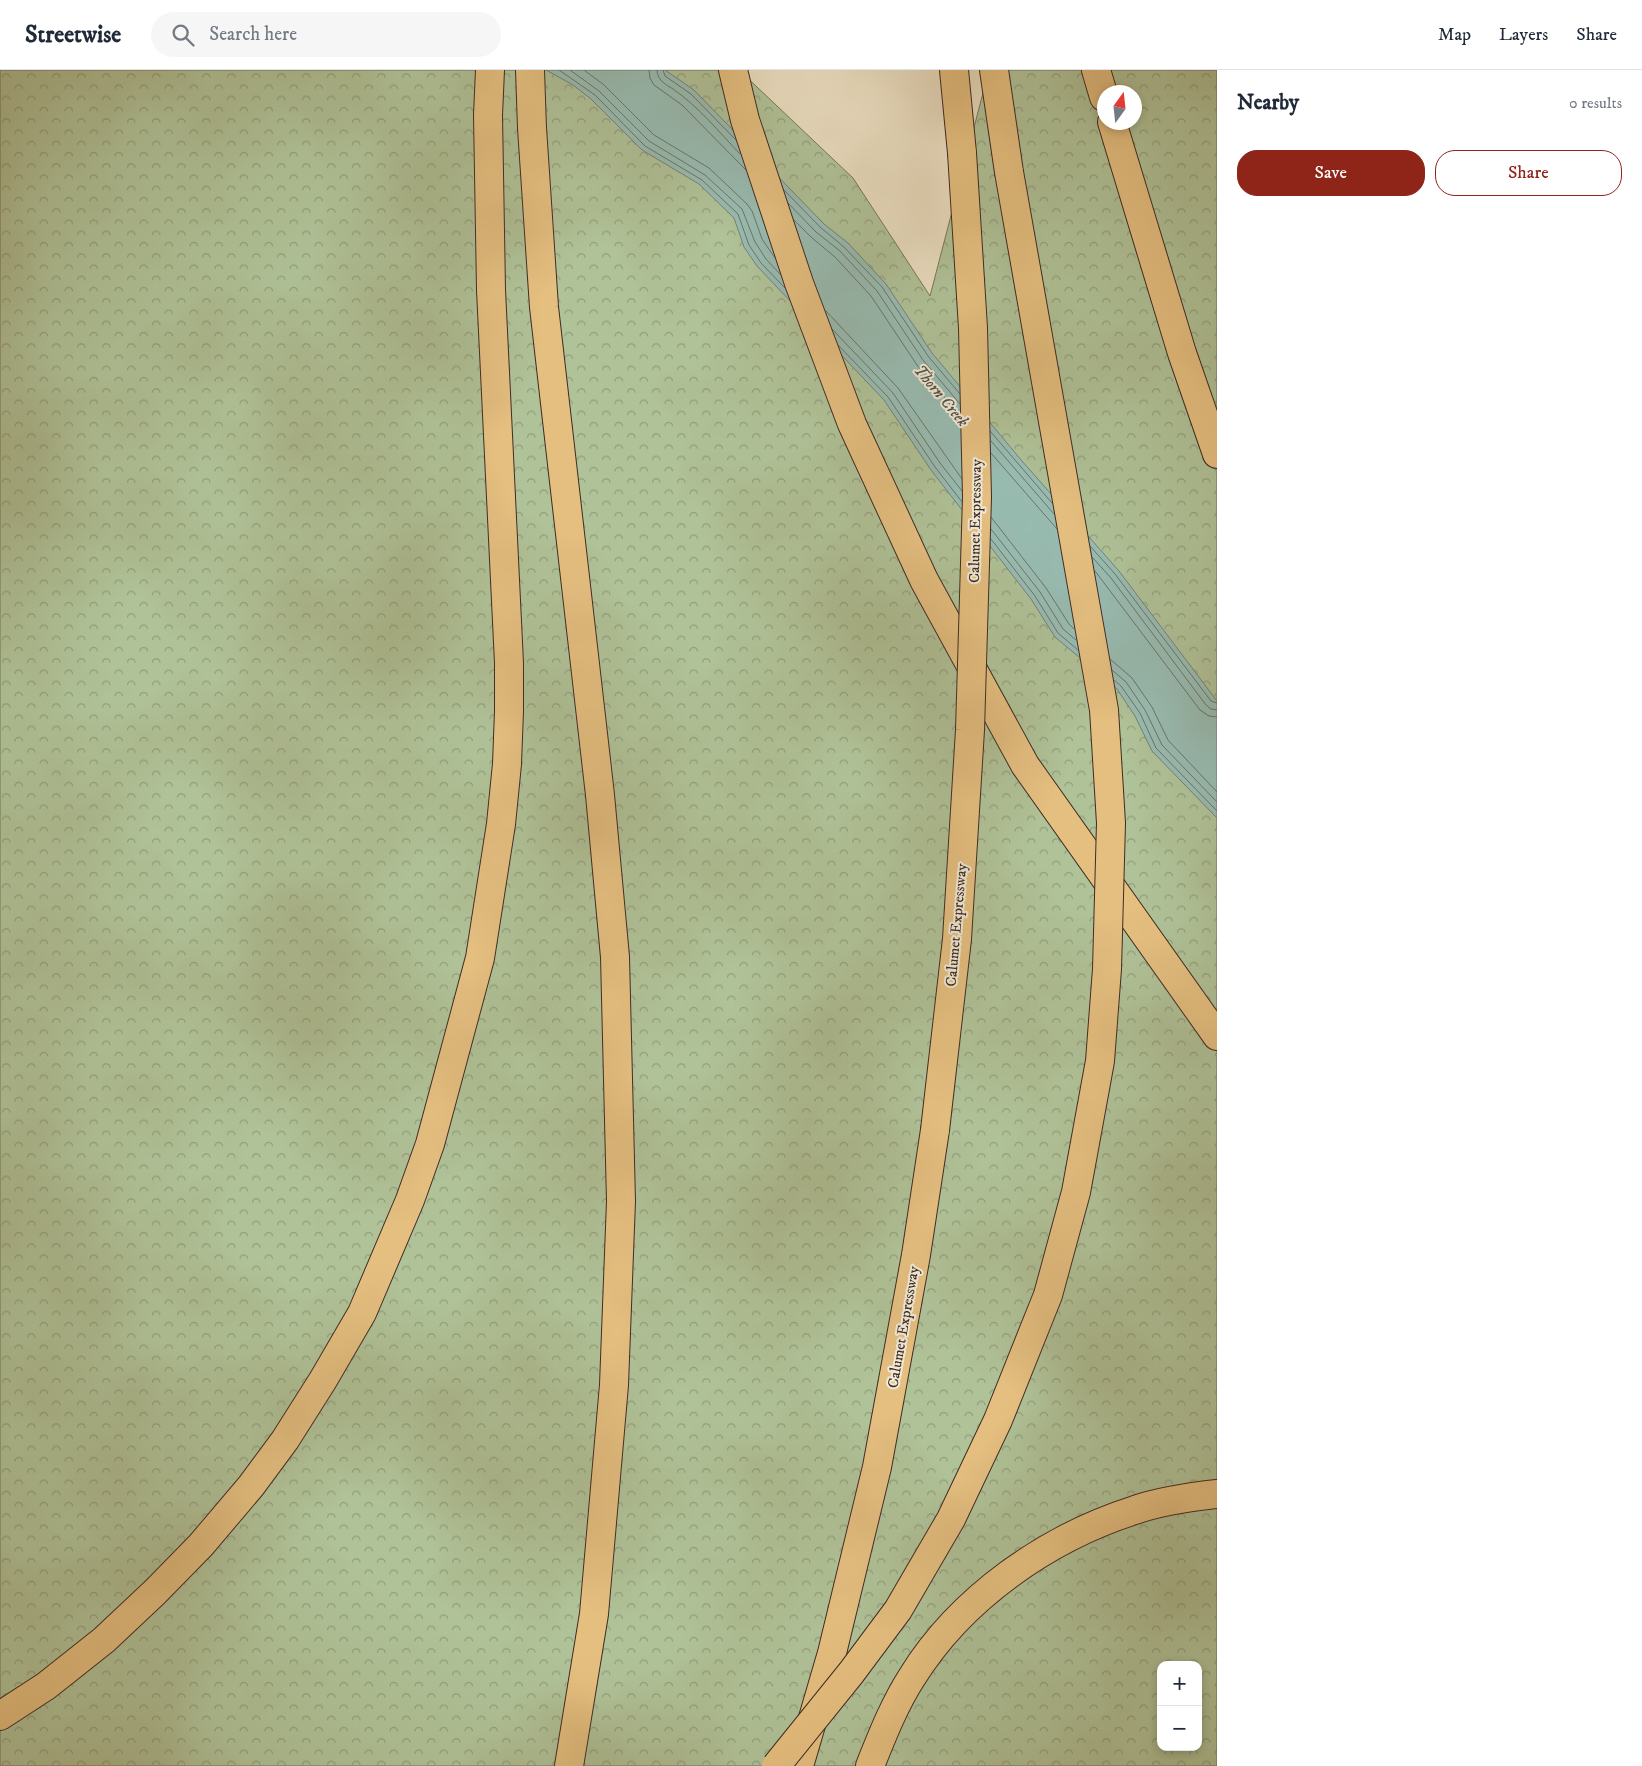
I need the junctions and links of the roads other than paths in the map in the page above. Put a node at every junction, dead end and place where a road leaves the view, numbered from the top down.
1 (490, 70) edge
2 (530, 70) edge
3 (733, 70) edge
4 (954, 70) edge
5 (994, 70) edge
6 (1096, 70) edge
7 (1100, 85) edge
8 (1114, 130) edge
9 (1217, 454) edge
10 (1217, 1036) edge
11 (1217, 1494) edge
12 (0, 1716) edge
13 (569, 1766) edge
14 (776, 1766) edge
15 (799, 1766) edge
16 (870, 1766) edge

1 - 12 highway
2 - 13 highway
3 - 10 highway
4 - 15 highway, Calumet Expressway, bridge
5 - 14 highway, bridge
6 - 7 highway
8 - 9 highway
11 - 16 highway

